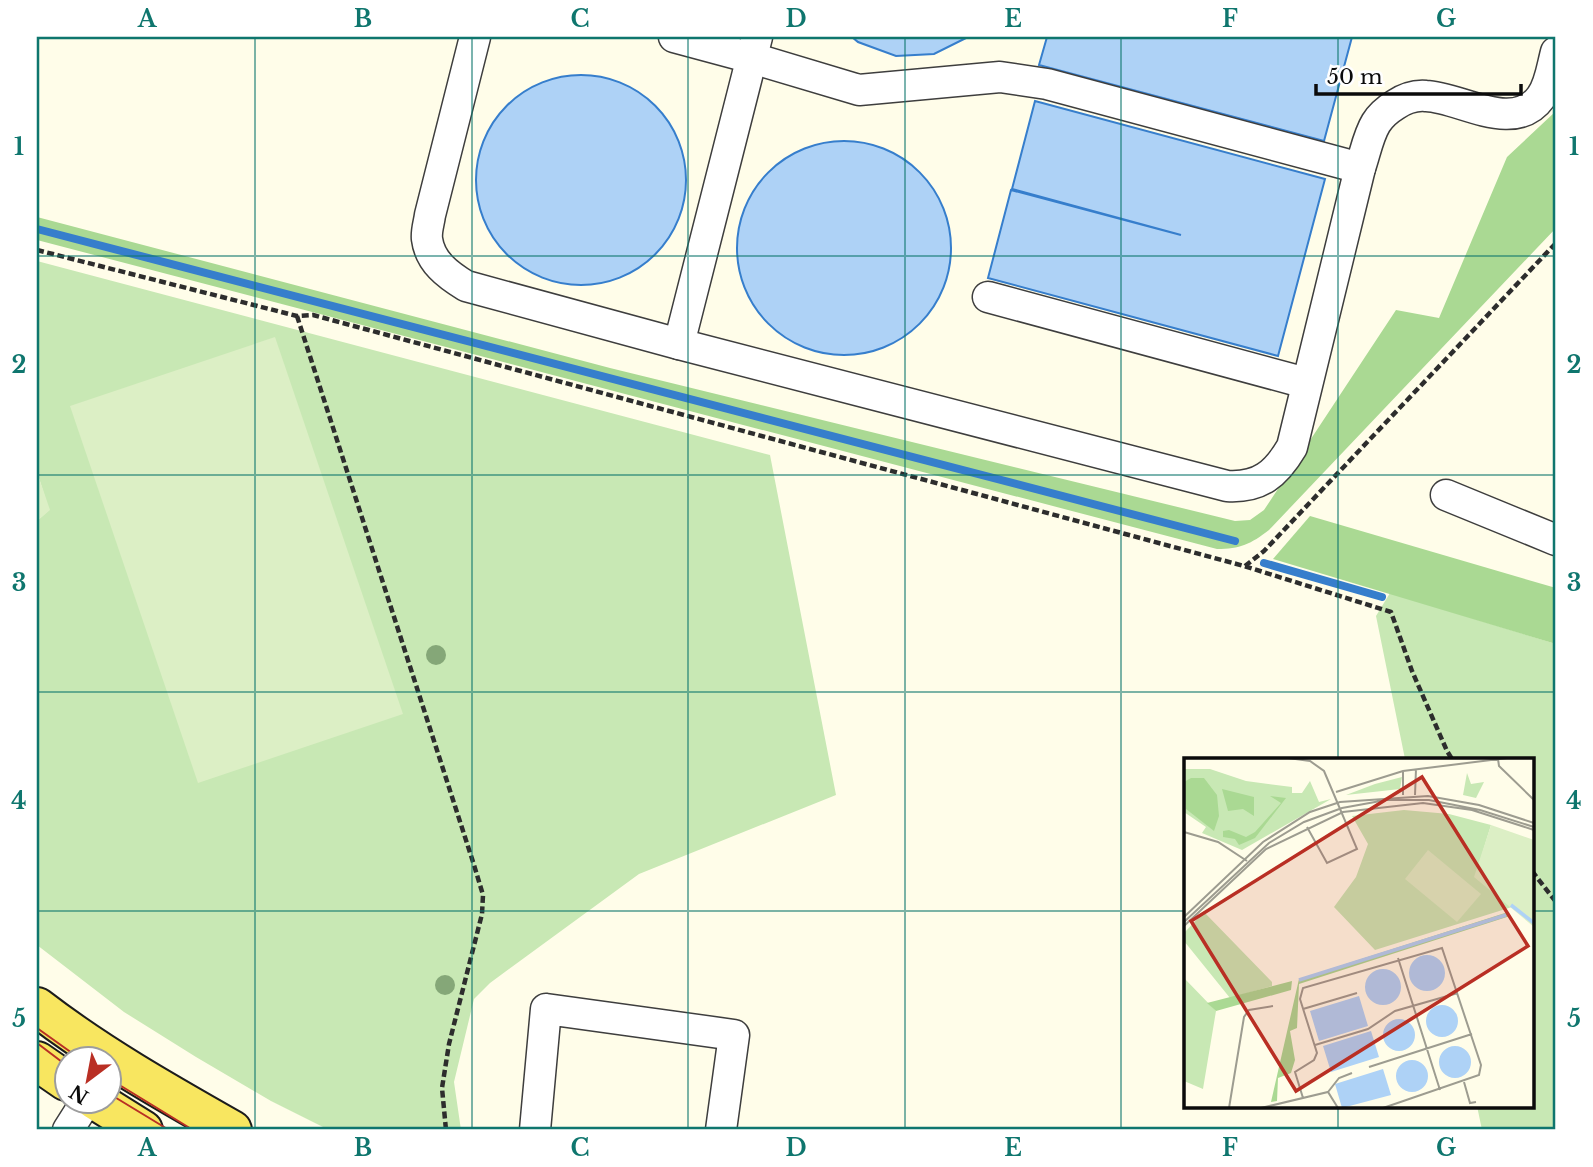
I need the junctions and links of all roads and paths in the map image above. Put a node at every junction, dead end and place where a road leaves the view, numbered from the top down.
1 (475, 37) edge
2 (674, 37) edge
3 (755, 47) edge
4 (1556, 52) edge
5 (1360, 168) junction
6 (1556, 243) edge
7 (37, 250) edge
8 (988, 297) dead end
9 (297, 316) junction
10 (679, 344) junction
11 (1306, 383) junction
12 (1446, 495) dead end
13 (1556, 540) edge
14 (1244, 566) junction
15 (1451, 758) edge
16 (1534, 874) edge
17 (1556, 902) edge
18 (37, 1007) edge
19 (37, 1061) edge
20 (52, 1071) edge
21 (78, 1114) edge
22 (117, 1114) edge
23 (68, 1130) edge
24 (143, 1130) edge
25 (232, 1130) edge
26 (446, 1130) edge
27 (535, 1130) edge
28 (721, 1130) edge

1 - 10 lane
2 - 3 lane
3 - 5 lane
3 - 10 lane
4 - 5 lane
5 - 11 lane
6 - 14 path
7 - 9 path
8 - 11 lane
9 - 14 path
9 - 26 path
10 - 11 lane
12 - 13 lane
14 - 15 path
16 - 17 path
18 - 25 main road
19 - 20 main road
21 - 23 lane
22 - 24 main road
27 - 28 lane

